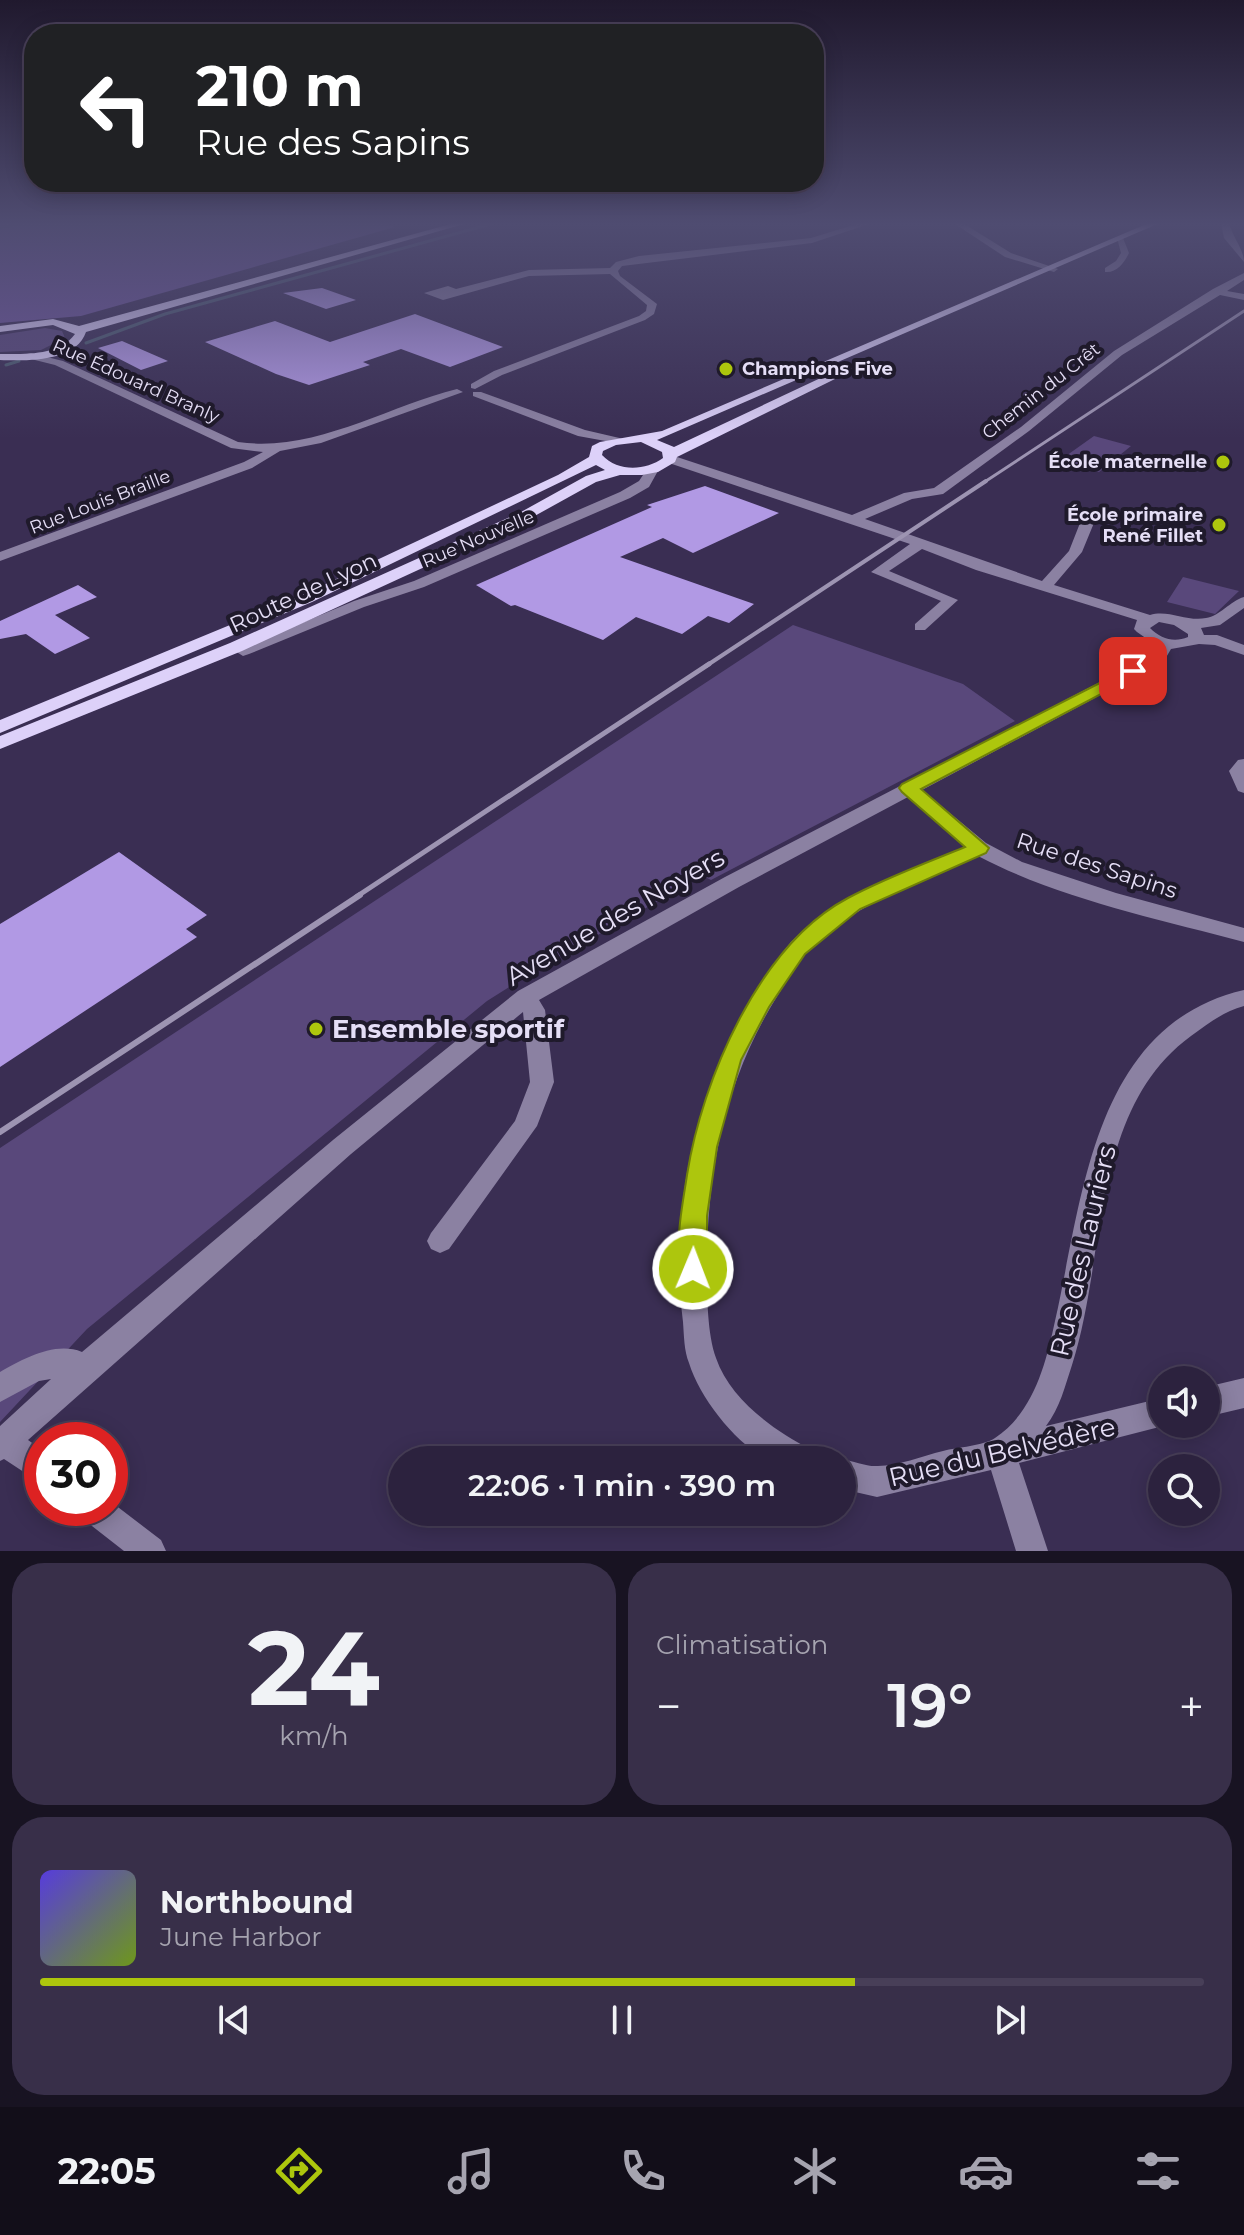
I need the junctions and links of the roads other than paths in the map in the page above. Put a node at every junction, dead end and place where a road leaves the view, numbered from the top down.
1 (192, 294) edge
2 (198, 294) edge
3 (638, 294) edge
4 (993, 294) edge
5 (1002, 294) edge
6 (1211, 294) edge
7 (73, 328) junction
8 (0, 329) edge
9 (65, 348) junction
10 (31, 356) junction
11 (0, 357) edge
12 (476, 390) junction
13 (582, 433) junction
14 (622, 440) junction
15 (646, 440) junction
16 (227, 441) junction
17 (243, 447) junction
18 (277, 450) junction
19 (597, 454) junction
20 (671, 457) junction
21 (654, 468) junction
22 (622, 470) junction
23 (701, 471) junction
24 (213, 479) junction
25 (635, 489) junction
26 (1089, 518) dead end
27 (854, 519) junction
28 (921, 543) junction
29 (0, 557) edge
30 (1046, 585) junction
31 (1244, 601) edge
32 (1148, 619) junction
33 (1215, 622) junction
34 (920, 627) dead end
35 (1192, 632) junction
36 (1217, 640) junction
37 (1166, 644) junction
38 (1244, 650) edge
39 (243, 651) dead end
40 (0, 727) edge
41 (0, 743) edge
42 (1244, 764) edge
43 (1244, 787) edge
44 (909, 788) junction
45 (979, 848) junction
46 (1244, 935) edge
47 (526, 997) junction
48 (1244, 998) edge
49 (440, 1241) dead end
50 (84, 1369) junction
51 (0, 1388) edge
52 (1244, 1393) edge
53 (1220, 1399) edge
54 (1148, 1417) edge
55 (3, 1443) edge
56 (772, 1446) edge
57 (1001, 1454) junction
58 (24, 1457) edge
59 (856, 1477) edge
60 (117, 1526) edge
61 (150, 1551) edge
62 (1032, 1551) edge

1 - 7 main road
2 - 7 main road
3 - 12 street, Rue Édouard Branly
4 - 15 main road
5 - 20 main road
6 - 27 street, Chemin du Crêt
7 - 8 main road
7 - 9 main road
9 - 10 main road
9 - 16 street, Rue Édouard Branly
10 - 11 main road
10 - 16 street, Rue Édouard Branly
12 - 13 street
12 - 18 street, Rue Édouard Branly
13 - 14 street
13 - 19 street
14 - 15 main road, Route de Lyon
14 - 19 main road, Route de Lyon
15 - 20 main road
16 - 17 street, Rue Édouard Branly
17 - 18 street, Rue Édouard Branly
17 - 24 street, Rue Louis Braille
18 - 24 street, Rue Louis Braille
19 - 22 main road
19 - 40 main road, Route de Lyon
20 - 21 main road
20 - 23 street
21 - 22 main road
21 - 23 street
21 - 25 street, Rue Nouvelle
22 - 25 street
22 - 41 main road, Route de Lyon
23 - 27 street
24 - 29 street, Rue Louis Braille
25 - 39 street, Rue Nouvelle
26 - 30 street
27 - 28 street
28 - 30 street
28 - 34 street
30 - 32 street
31 - 33 street
32 - 35 street
32 - 37 street
33 - 35 street
33 - 36 street
35 - 36 street
35 - 37 street
36 - 38 street
37 - 44 street, Avenue des Noyers
42 - 43 street
44 - 45 street, Rue des Sapins
44 - 47 street, Avenue des Noyers
45 - 46 street, Rue des Sapins
45 - 56 street
47 - 49 street
47 - 50 street, Avenue des Noyers
48 - 57 street, Rue des Lauriers
50 - 51 street
50 - 55 street, Avenue des Noyers
52 - 53 street
54 - 57 street, Rue du Belvédère
55 - 58 street
57 - 59 street, Rue du Belvédère
57 - 62 street
60 - 61 street

